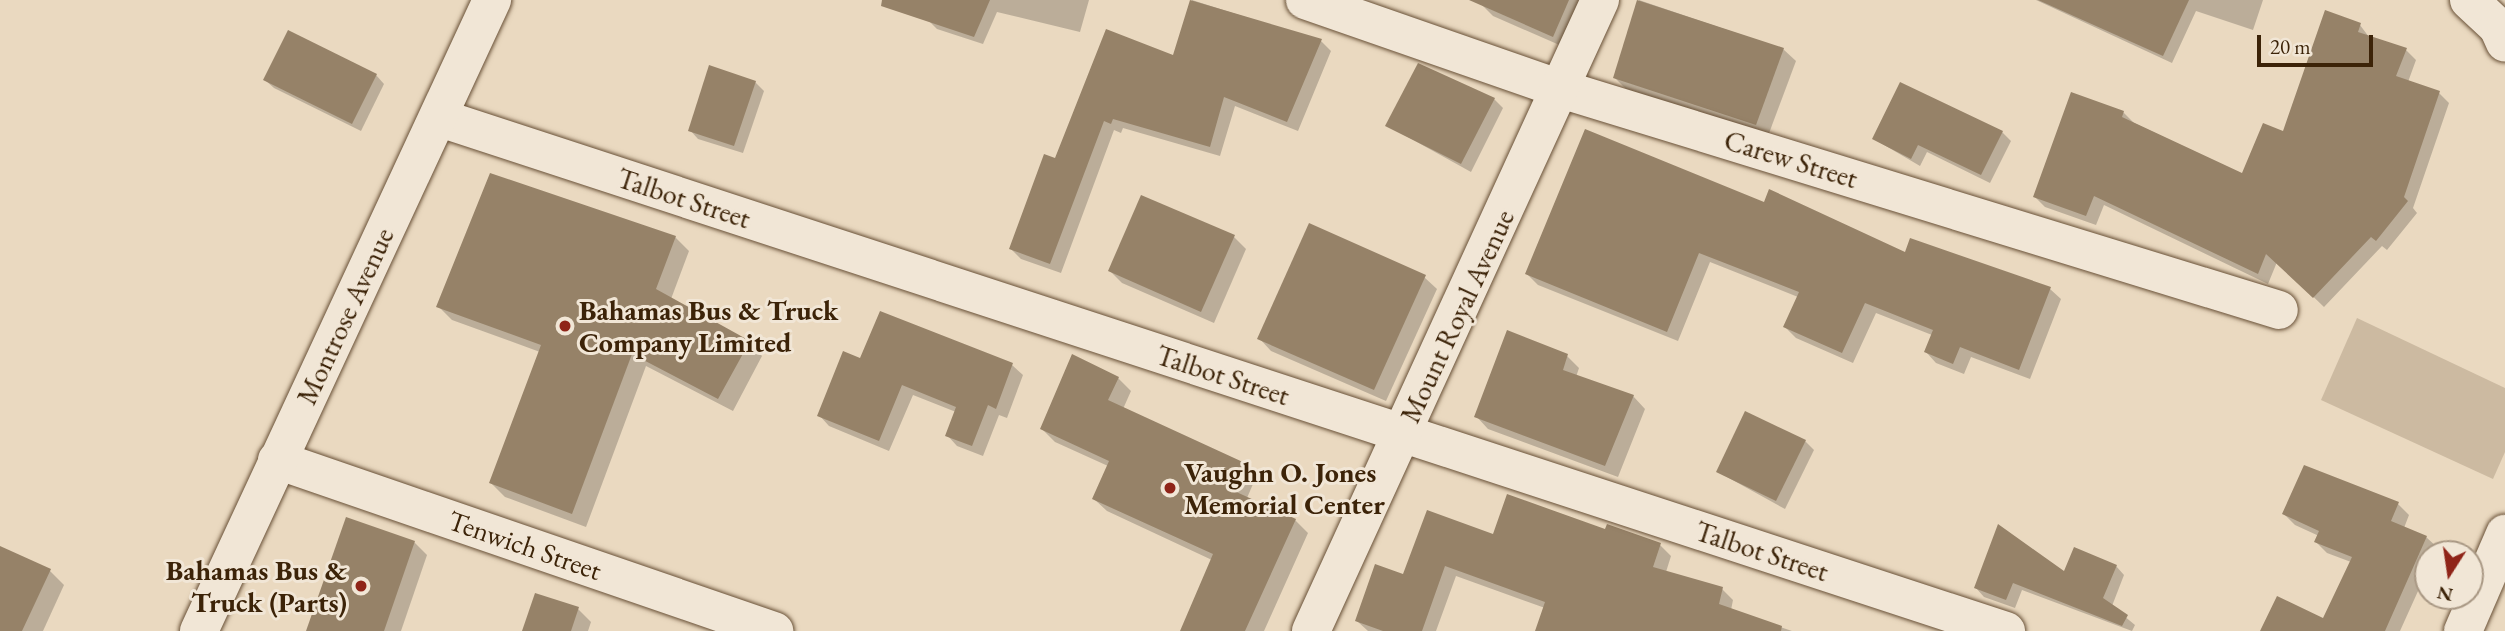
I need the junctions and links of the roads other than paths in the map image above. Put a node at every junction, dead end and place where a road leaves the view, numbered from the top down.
1 (492, 0) edge
2 (1305, 0) edge
3 (1600, 0) edge
4 (2469, 0) edge
5 (2505, 44) edge
6 (1561, 89) junction
7 (440, 118) junction
8 (2279, 310) dead end
9 (1402, 434) junction
10 (277, 460) junction
11 (2505, 534) edge
12 (199, 631) edge
13 (774, 631) edge
14 (1311, 631) edge
15 (2006, 631) edge
16 (2463, 631) edge

1 - 7 street, Montrose Avenue
2 - 6 street, Carew Street
3 - 6 street, Mount Royal Avenue
4 - 5 street
6 - 8 street, Carew Street
6 - 9 street, Mount Royal Avenue
7 - 9 street, Talbot Street
7 - 10 street, Montrose Avenue
9 - 14 street, Mount Royal Avenue
9 - 15 street, Talbot Street
10 - 12 street, Montrose Avenue
10 - 13 street, Tenwich Street
11 - 16 street

